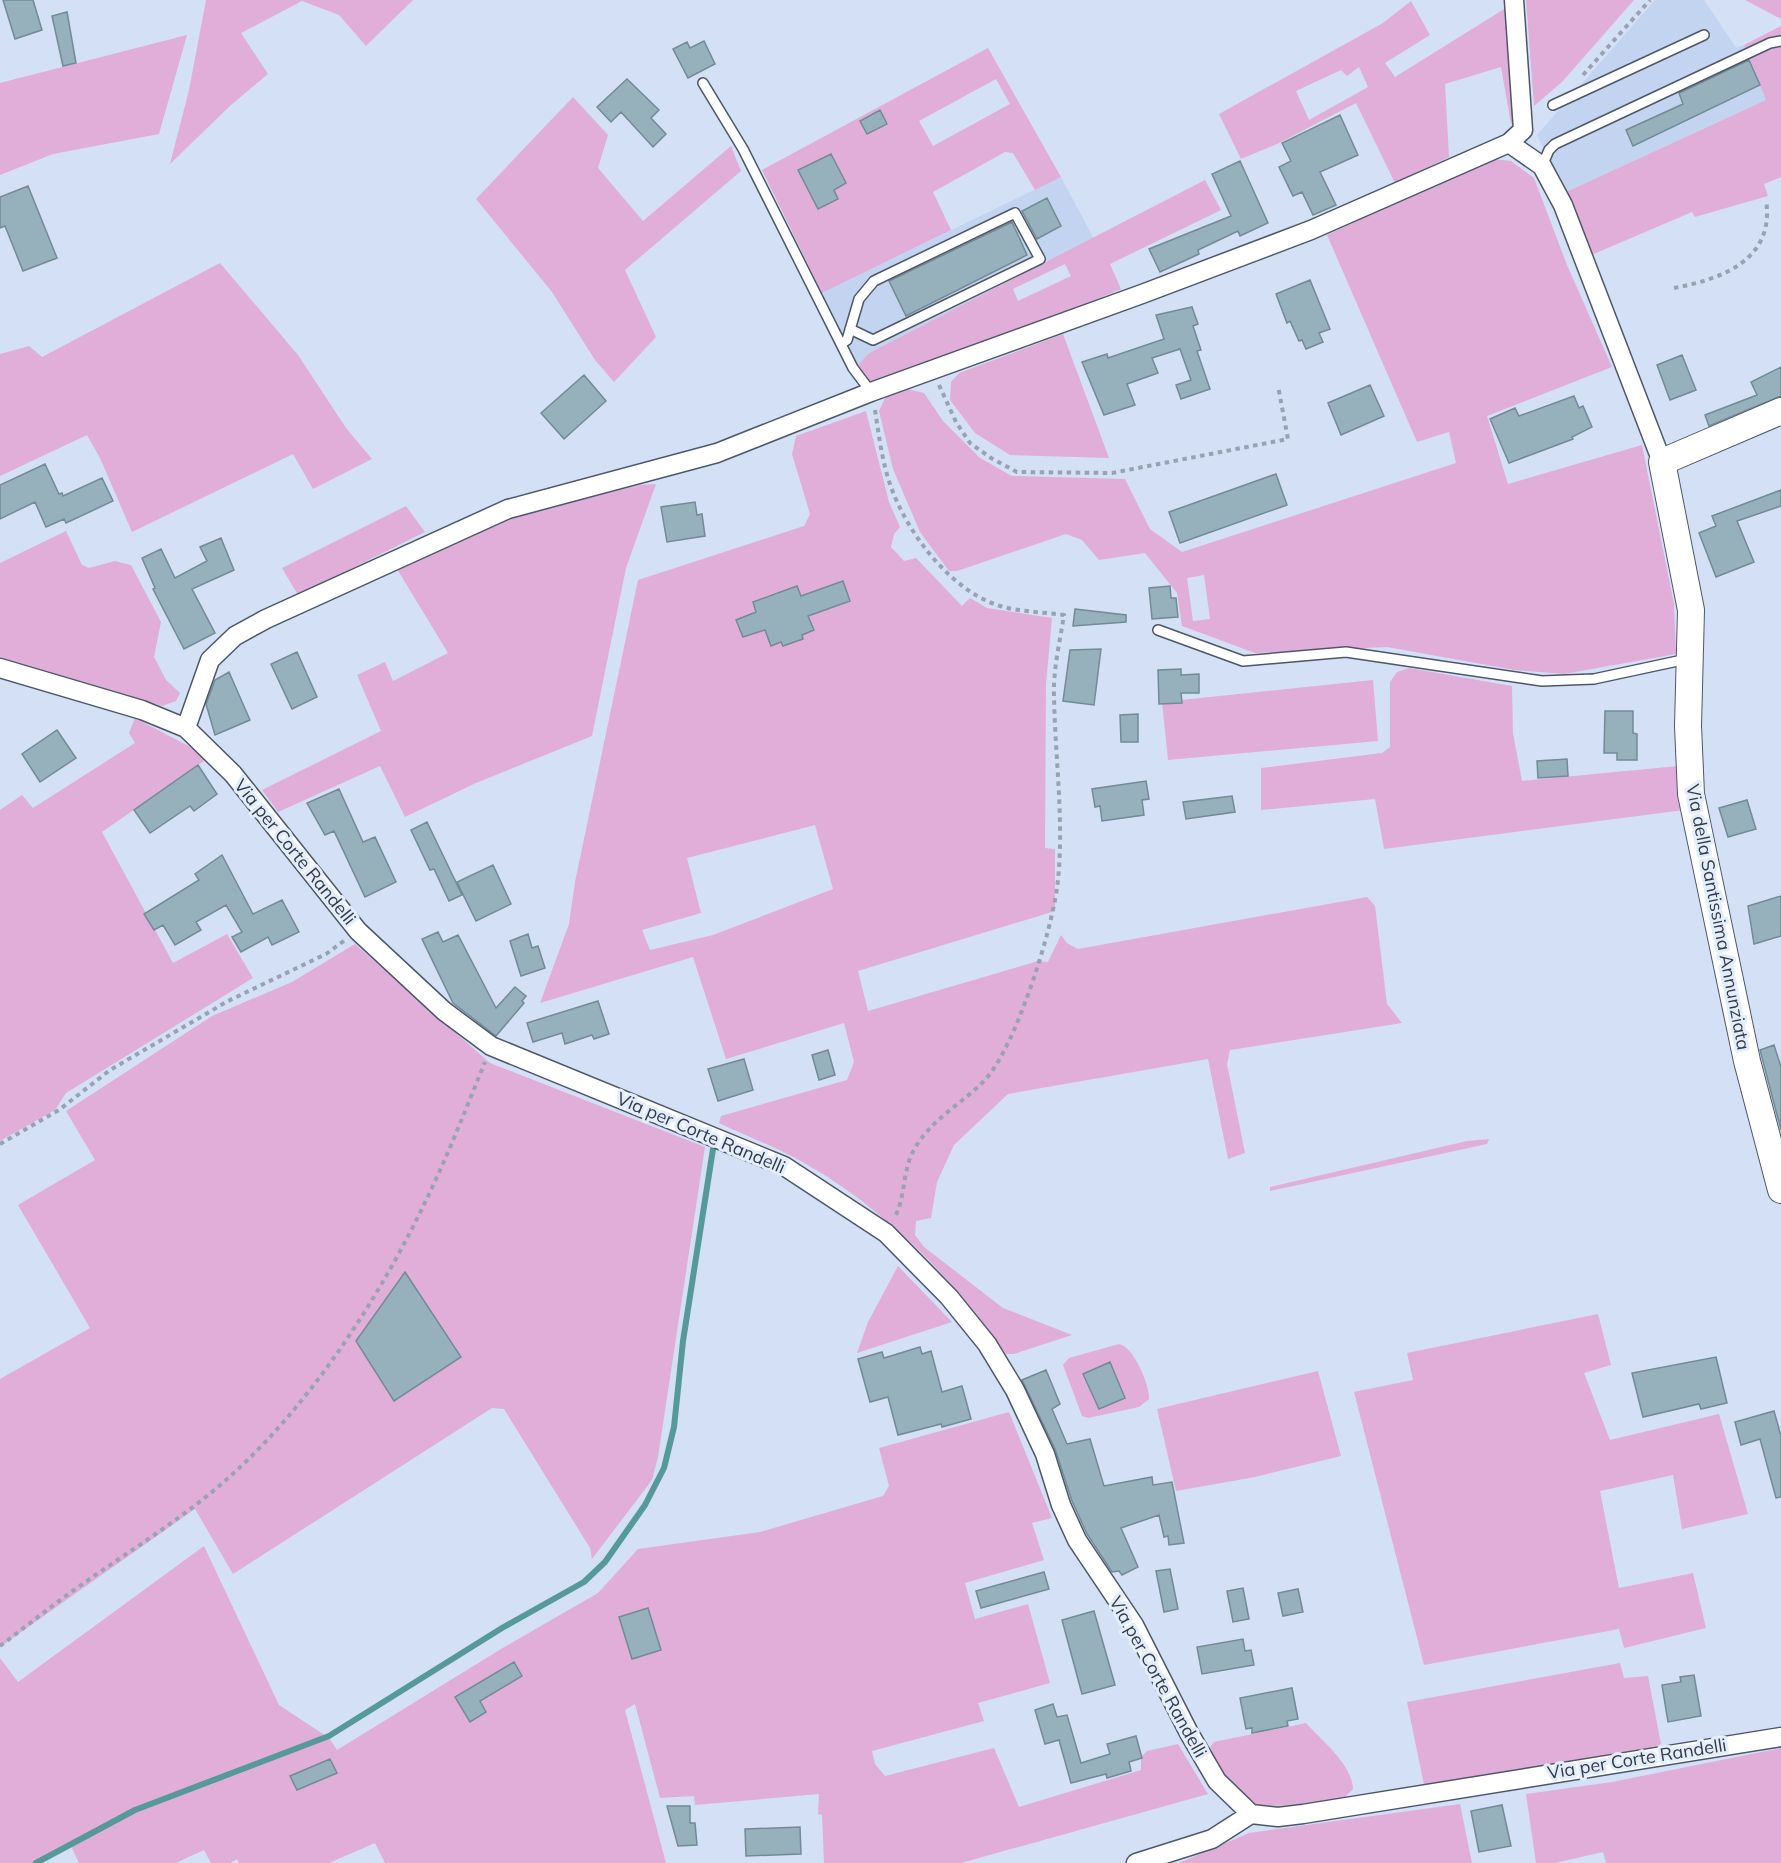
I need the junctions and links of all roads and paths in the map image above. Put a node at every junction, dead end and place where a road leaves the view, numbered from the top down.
1 (1514, 0) edge
2 (1650, 0) edge
3 (1704, 35) dead end
4 (1781, 41) edge
5 (1581, 78) dead end
6 (703, 83) dead end
7 (1553, 105) dead end
8 (1509, 143) junction
9 (1542, 166) junction
10 (1766, 200) dead end
11 (1674, 288) dead end
12 (850, 329) junction
13 (841, 344) junction
14 (932, 370) junction
15 (1278, 386) dead end
16 (871, 392) junction
17 (1781, 411) edge
18 (1662, 462) junction
19 (1158, 630) dead end
20 (1690, 658) junction
21 (0, 668) edge
22 (186, 728) junction
23 (358, 931) junction
24 (491, 1046) junction
25 (0, 1144) edge
26 (1781, 1190) edge
27 (886, 1233) junction
28 (0, 1646) edge
29 (1781, 1737) edge
30 (1251, 1814) junction
31 (1136, 1863) edge

1 - 8 street
2 - 5 path
3 - 7 lane
4 - 9 lane
6 - 13 lane
8 - 9 street
8 - 14 street
9 - 18 street
10 - 11 path
12 - 12 lane
12 - 13 lane
13 - 16 lane
14 - 15 path
14 - 16 street
16 - 22 street
16 - 27 path
17 - 18 street
18 - 20 street, Via della Santissima Annunziata
19 - 20 lane
20 - 26 street, Via della Santissima Annunziata
21 - 22 street, Via per Corte Randelli
22 - 23 street, Via per Corte Randelli
23 - 24 street, Via per Corte Randelli
23 - 25 path
24 - 27 street, Via per Corte Randelli
24 - 28 path
27 - 30 street, Via per Corte Randelli
29 - 30 street, Via per Corte Randelli
30 - 31 street

